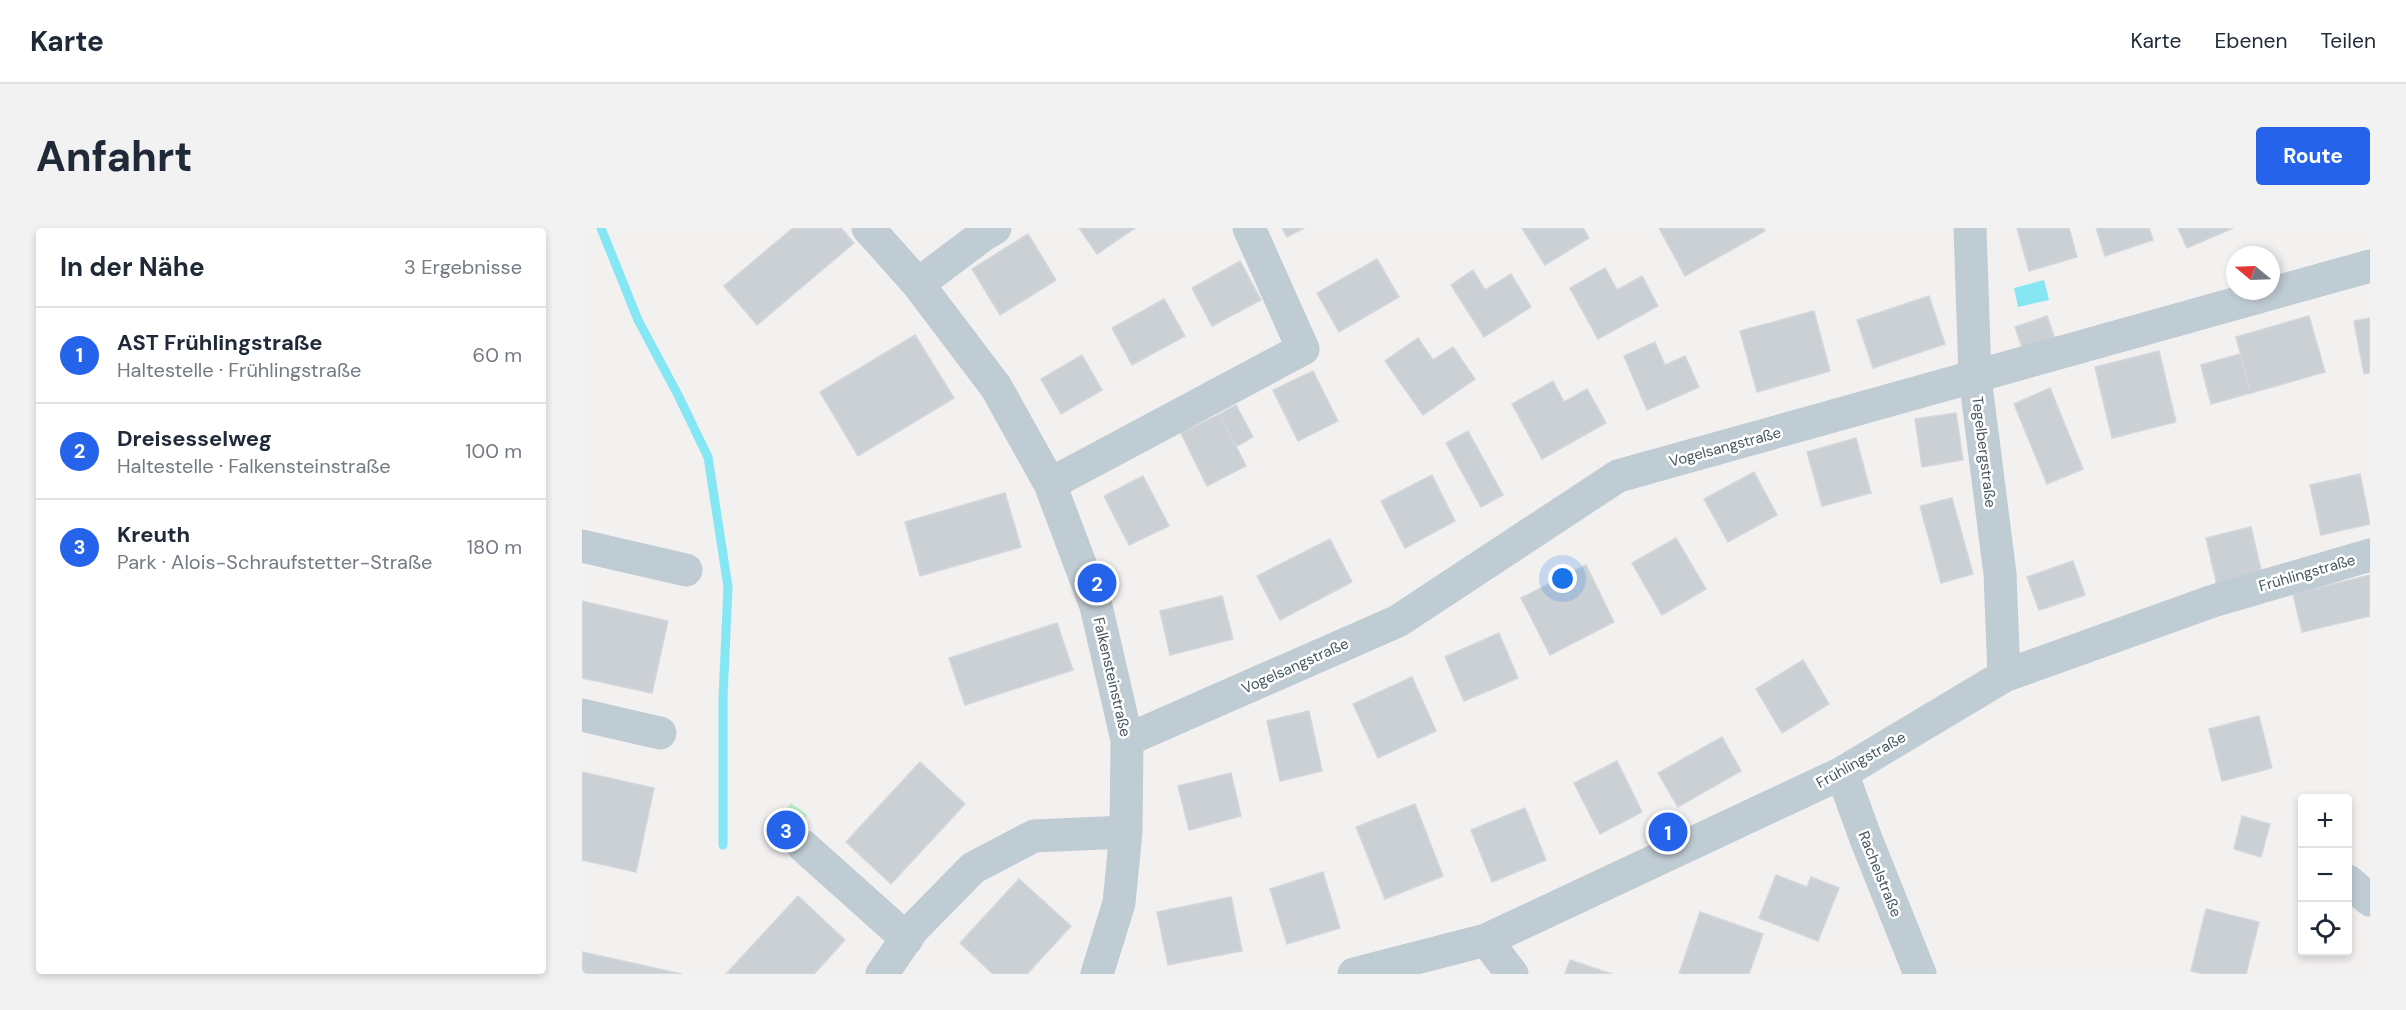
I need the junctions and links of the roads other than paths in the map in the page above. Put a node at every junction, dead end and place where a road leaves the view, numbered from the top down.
1 (868, 228) edge
2 (995, 228) edge
3 (1249, 228) edge
4 (1970, 228) edge
5 (2370, 266) edge
6 (918, 284) junction
7 (1975, 377) junction
8 (1050, 484) junction
9 (582, 546) edge
10 (2370, 555) edge
11 (686, 570) dead end
12 (2004, 676) junction
13 (582, 715) edge
14 (660, 733) dead end
15 (1127, 740) junction
16 (1842, 773) junction
17 (1126, 832) junction
18 (803, 846) dead end
19 (2352, 884) edge
20 (2370, 900) edge
21 (907, 939) junction
22 (1486, 940) junction
23 (882, 974) edge
24 (1097, 974) edge
25 (1354, 974) edge
26 (1512, 974) edge
27 (1920, 974) edge

1 - 6 street, Falkensteinstraße
2 - 6 street
3 - 8 street
4 - 7 street, Tegelbergstraße
5 - 7 street, Vogelsangstraße
6 - 8 street, Falkensteinstraße
7 - 12 street, Tegelbergstraße
7 - 15 street, Vogelsangstraße
8 - 15 street, Falkensteinstraße
9 - 11 street
10 - 12 street, Frühlingstraße
12 - 16 street, Frühlingstraße
13 - 14 street
15 - 17 street, Falkensteinstraße
16 - 22 street, Frühlingstraße
16 - 27 street, Rachelstraße
17 - 21 street
17 - 24 street, Falkensteinstraße
18 - 21 street
19 - 20 street
21 - 23 street
22 - 25 street, Frühlingstraße
22 - 26 street

